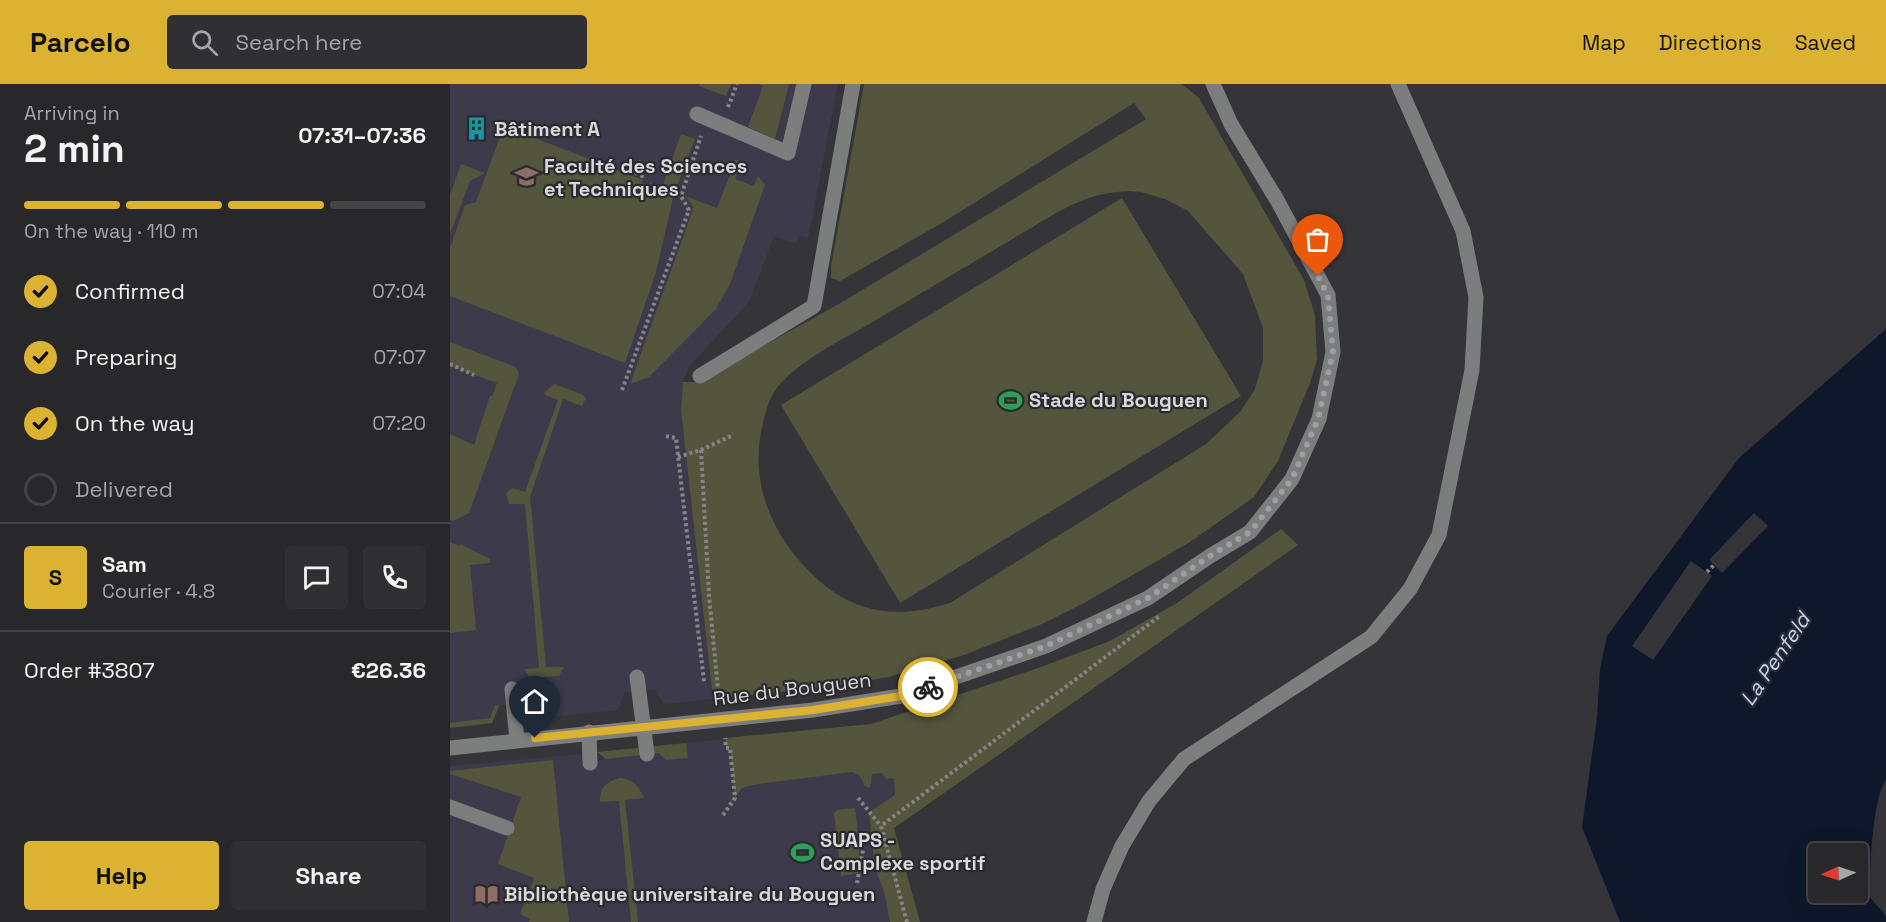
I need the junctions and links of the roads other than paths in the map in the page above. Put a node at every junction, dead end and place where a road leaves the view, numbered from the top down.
1 (804, 84) edge
2 (853, 84) edge
3 (1213, 84) edge
4 (1398, 84) edge
5 (697, 114) dead end
6 (700, 376) dead end
7 (637, 677) dead end
8 (512, 689) dead end
9 (643, 727) junction
10 (589, 732) junction
11 (517, 740) junction
12 (450, 748) edge
13 (647, 754) dead end
14 (590, 763) dead end
15 (450, 807) edge
16 (507, 828) dead end
17 (1094, 922) edge

1 - 5 street
2 - 6 street
3 - 9 street, Rue du Bouguen
4 - 17 street
7 - 9 street
8 - 11 street
9 - 10 street, Rue du Bouguen
9 - 13 street
10 - 11 street, Rue du Bouguen
10 - 14 street
11 - 12 street, Rue du Bouguen
15 - 16 street

